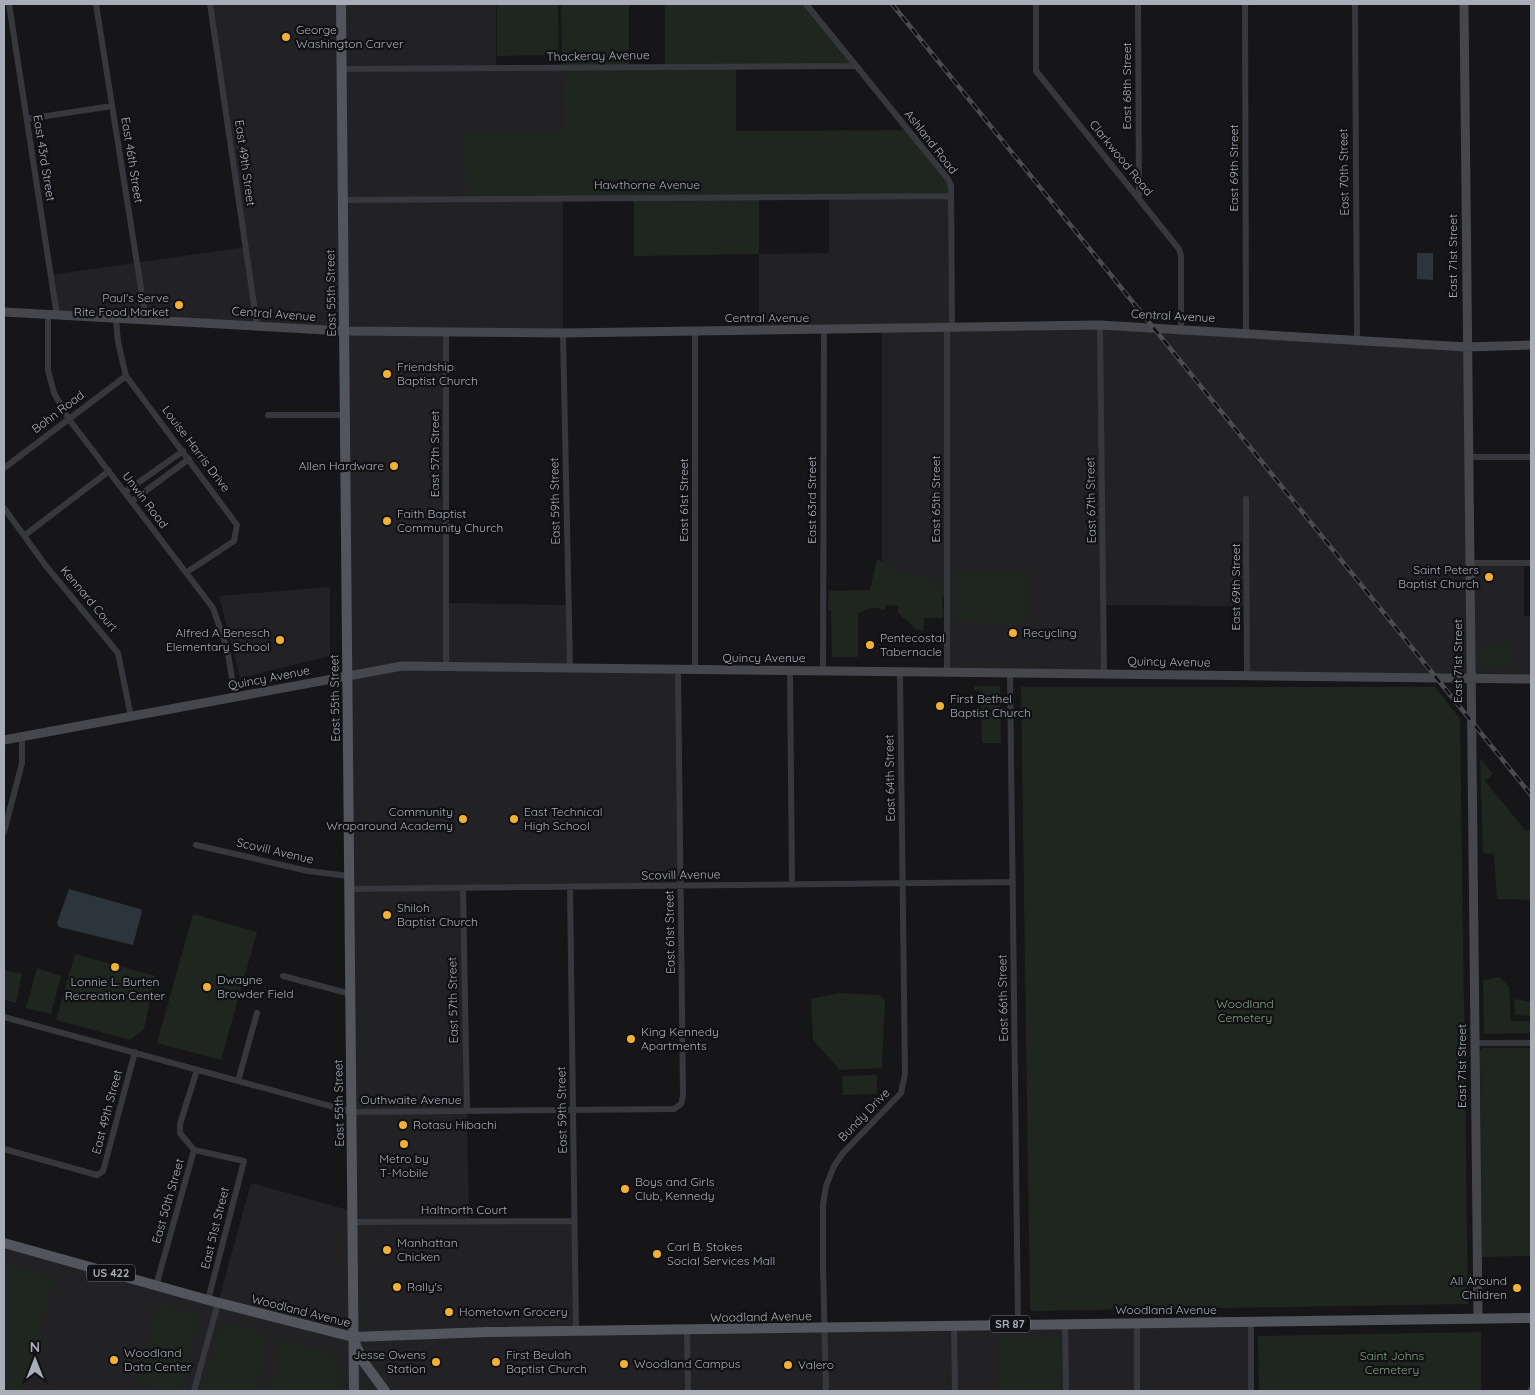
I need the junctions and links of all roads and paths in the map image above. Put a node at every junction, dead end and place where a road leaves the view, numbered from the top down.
1 (9, 4) edge
2 (96, 4) edge
3 (210, 4) edge
4 (341, 4) edge
5 (806, 4) edge
6 (1036, 4) edge
7 (1138, 4) edge
8 (1245, 4) edge
9 (1355, 4) edge
10 (1464, 4) edge
11 (854, 66) junction
12 (341, 69) junction
13 (112, 106) junction
14 (27, 119) junction
15 (951, 196) junction
16 (1139, 198) junction
17 (342, 200) junction
18 (4, 312) edge
19 (52, 316) junction
20 (116, 319) junction
21 (146, 320) junction
22 (257, 325) junction
23 (1100, 325) junction
24 (949, 326) junction
25 (1181, 329) junction
26 (824, 330) junction
27 (344, 331) junction
28 (694, 331) junction
29 (446, 332) junction
30 (564, 333) junction
31 (1246, 333) junction
32 (1357, 340) junction
33 (1531, 345) edge
34 (1466, 347) junction
35 (126, 376) junction
36 (345, 414) junction
37 (268, 415) dead end
38 (68, 418) junction
39 (183, 452) junction
40 (1469, 457) junction
41 (1531, 457) edge
42 (189, 459) junction
43 (4, 468) edge
44 (109, 471) junction
45 (125, 492) junction
46 (1246, 499) dead end
47 (132, 501) junction
48 (4, 508) edge
49 (25, 535) junction
50 (1470, 563) junction
51 (1531, 563) edge
52 (187, 572) junction
53 (446, 666) junction
54 (570, 668) junction
55 (678, 670) junction
56 (695, 670) junction
57 (790, 671) junction
58 (823, 671) junction
59 (900, 672) junction
60 (947, 673) junction
61 (1010, 673) junction
62 (1104, 674) junction
63 (347, 676) junction
64 (1247, 676) junction
65 (1470, 678) junction
66 (1531, 679) edge
67 (235, 697) junction
68 (131, 717) junction
69 (22, 737) junction
70 (4, 740) edge
71 (4, 832) edge
72 (196, 845) dead end
73 (350, 876) junction
74 (1013, 882) junction
75 (903, 884) junction
76 (792, 886) junction
77 (570, 887) junction
78 (681, 887) junction
79 (463, 888) junction
80 (350, 889) junction
81 (283, 976) dead end
82 (351, 994) junction
83 (257, 1013) dead end
84 (4, 1017) edge
85 (1474, 1043) junction
86 (1531, 1043) edge
87 (135, 1052) junction
88 (197, 1070) junction
89 (238, 1081) junction
90 (680, 1104) joint
91 (574, 1110) junction
92 (467, 1111) junction
93 (352, 1112) junction
94 (4, 1149) edge
95 (194, 1150) junction
96 (574, 1221) junction
97 (353, 1222) junction
98 (4, 1243) edge
99 (156, 1286) junction
100 (208, 1300) junction
101 (218, 1303) junction
102 (1531, 1318) edge
103 (1478, 1319) junction
104 (1251, 1322) junction
105 (1066, 1323) junction
106 (1137, 1323) junction
107 (954, 1324) junction
108 (1018, 1324) junction
109 (824, 1328) junction
110 (687, 1331) junction
111 (576, 1332) junction
112 (353, 1337) junction
113 (194, 1391) edge
114 (354, 1391) edge
115 (385, 1391) edge
116 (688, 1391) edge
117 (826, 1391) edge
118 (955, 1391) edge
119 (1066, 1391) edge
120 (1138, 1391) edge
121 (1251, 1391) edge

1 - 14 street, East 43rd Street
2 - 13 street, East 46th Street
3 - 22 street, East 49th Street
4 - 12 main road, East 55th Street
5 - 11 street, Ashland Road
6 - 16 street, Clarkwood Road
7 - 16 street, East 68th Street
8 - 31 street, East 69th Street
9 - 32 street, East 70th Street
10 - 34 street, East 71st Street
11 - 12 street, Thackeray Avenue
11 - 15 street, Ashland Road
12 - 17 main road, East 55th Street
13 - 14 street
13 - 21 street, East 46th Street
14 - 19 street, East 43rd Street
15 - 17 street, Hawthorne Avenue
15 - 24 street, Ashland Road
16 - 25 street, Clarkwood Road
17 - 27 main road, East 55th Street
18 - 19 street, Central Avenue
19 - 20 street, Central Avenue
19 - 38 street, Unwin Road
20 - 21 street, Central Avenue
20 - 35 street, Louise Harris Drive
21 - 22 street, Central Avenue
22 - 27 street, Central Avenue
23 - 24 street, Central Avenue
23 - 25 street, Central Avenue
23 - 62 street, East 67th Street
24 - 26 street, Central Avenue
24 - 60 street, East 65th Street
25 - 31 street, Central Avenue
26 - 28 street, Central Avenue
26 - 58 street, East 63rd Street
27 - 29 street, Central Avenue
27 - 36 main road, East 55th Street
28 - 30 street, Central Avenue
28 - 56 street, East 61st Street
29 - 30 street, Central Avenue
29 - 53 street, East 57th Street
30 - 54 street, East 59th Street
31 - 32 street, Central Avenue
32 - 34 street, Central Avenue
33 - 34 street, Central Avenue
34 - 40 street, East 71st Street
35 - 38 street, Bohn Road
35 - 39 street, Louise Harris Drive
36 - 37 street
36 - 63 main road, East 55th Street
38 - 43 street, Bohn Road
38 - 44 street, Unwin Road
39 - 42 street, Louise Harris Drive
39 - 45 street
40 - 41 street
40 - 50 street, East 71st Street
42 - 47 street
42 - 52 street, Louise Harris Drive
44 - 45 street, Unwin Road
44 - 49 street
45 - 47 street, Unwin Road
46 - 64 street, East 69th Street
47 - 52 street, Unwin Road
48 - 49 street, Kennard Court
49 - 68 street, Kennard Court
50 - 51 street
50 - 65 street, East 71st Street
52 - 67 street, Unwin Road
53 - 54 street, Quincy Avenue
53 - 63 street, Quincy Avenue
54 - 55 street, Quincy Avenue
55 - 56 street, Quincy Avenue
55 - 78 street, East 61st Street
56 - 57 street, Quincy Avenue
57 - 58 street, Quincy Avenue
57 - 76 street
58 - 59 street, Quincy Avenue
59 - 60 street, Quincy Avenue
59 - 75 street, East 64th Street
60 - 61 street, Quincy Avenue
61 - 62 street, Quincy Avenue
61 - 74 street, East 66th Street
62 - 64 street, Quincy Avenue
63 - 67 street, Quincy Avenue
63 - 73 main road, East 55th Street
64 - 65 street, Quincy Avenue
65 - 66 street, Quincy Avenue
65 - 85 street, East 71st Street
67 - 68 street, Quincy Avenue
68 - 69 street, Quincy Avenue
69 - 70 street, Quincy Avenue
69 - 71 street
72 - 73 street, Scovill Avenue
73 - 80 main road, East 55th Street
74 - 75 street, Scovill Avenue
74 - 108 street, East 66th Street
75 - 76 street, Scovill Avenue
75 - 109 street, Bundy Drive
76 - 78 street, Scovill Avenue
77 - 78 street, Scovill Avenue
77 - 79 street, Scovill Avenue
77 - 91 street, East 59th Street
78 - 90 street, East 61st Street
79 - 80 street, Scovill Avenue
79 - 92 street, East 57th Street
80 - 82 main road, East 55th Street
81 - 82 street
82 - 93 main road, East 55th Street
83 - 89 street
84 - 87 street, Outhwaite Avenue
85 - 86 street
85 - 103 street, East 71st Street
87 - 88 street, Outhwaite Avenue
87 - 94 street, East 49th Street
88 - 89 street, Outhwaite Avenue
88 - 95 street, East 50th Street
89 - 93 street, Outhwaite Avenue
90 - 91 street, Outhwaite Avenue
91 - 92 street, Outhwaite Avenue
91 - 96 street, East 59th Street
92 - 93 street, Outhwaite Avenue
93 - 97 main road, East 55th Street
95 - 99 street, East 50th Street
95 - 100 street, East 51st Street
96 - 97 street, Haltnorth Court
96 - 111 street, East 59th Street
97 - 112 main road, East 55th Street
98 - 99 main road, Woodland Avenue / US 422
99 - 100 main road, Woodland Avenue / US 422
100 - 101 main road, Woodland Avenue / US 422
101 - 112 main road, Woodland Avenue / US 422
101 - 113 street
102 - 103 main road, Woodland Avenue / SR 87
103 - 104 main road, Woodland Avenue / SR 87
104 - 106 main road, Woodland Avenue / SR 87
104 - 121 street
105 - 106 main road, Woodland Avenue / SR 87
105 - 108 main road, Woodland Avenue / SR 87
105 - 119 street
106 - 120 street
107 - 108 main road, Woodland Avenue / SR 87
107 - 109 main road, Woodland Avenue / SR 87
107 - 118 street
109 - 110 main road, Woodland Avenue / SR 87
109 - 117 street
110 - 111 main road, Woodland Avenue / SR 87
110 - 116 street
111 - 112 main road, Woodland Avenue / SR 87
112 - 114 main road, East 55th Street
112 - 115 main road

